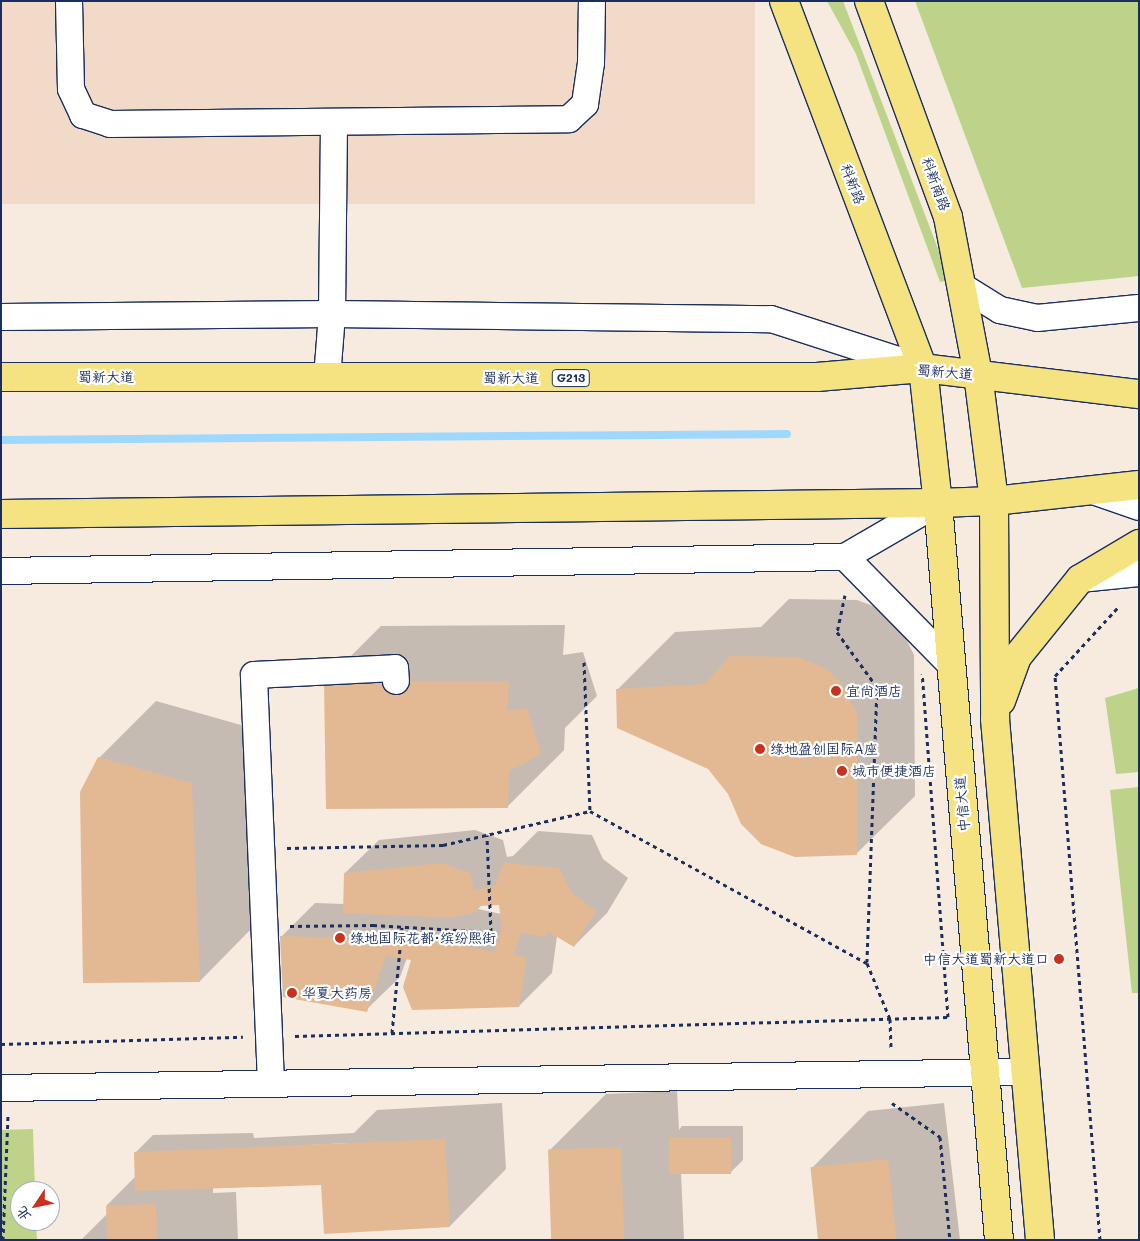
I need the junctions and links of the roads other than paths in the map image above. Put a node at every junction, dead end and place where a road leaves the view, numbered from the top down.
1 (69, 1) edge
2 (592, 1) edge
3 (784, 1) edge
4 (869, 1) edge
5 (334, 122) junction
6 (963, 287) junction
7 (1139, 308) edge
8 (332, 314) junction
9 (1, 317) edge
10 (923, 368) junction
11 (978, 374) junction
12 (1, 377) edge
13 (327, 378) junction
14 (1139, 383) edge
15 (1102, 390) junction
16 (1139, 394) edge
17 (1139, 485) edge
18 (1090, 490) junction
19 (994, 501) junction
20 (938, 503) junction
21 (1139, 507) edge
22 (1, 514) edge
23 (1139, 544) edge
24 (845, 557) junction
25 (1, 571) edge
26 (1139, 573) edge
27 (1080, 579) junction
28 (951, 665) junction
29 (396, 681) dead end
30 (995, 719) junction
31 (983, 1071) junction
32 (1025, 1072) junction
33 (271, 1083) junction
34 (1, 1088) edge
35 (999, 1240) edge
36 (1040, 1240) edge

1 - 5 street
2 - 5 street
3 - 10 main road, 科新路
4 - 6 main road, 科新南路
5 - 8 street
6 - 7 street
6 - 11 main road, 科新南路
8 - 9 street
8 - 10 street
8 - 13 street
10 - 11 main road, 蜀新大道 / G213
10 - 13 main road, 蜀新大道 / G213
10 - 20 main road, 中信大道
11 - 15 main road, 蜀新大道 / G213
11 - 19 main road
12 - 13 main road, 蜀新大道 / G213
14 - 15 street
15 - 16 main road, 蜀新大道 / G213
17 - 18 main road
18 - 19 main road
18 - 21 street
19 - 20 main road
19 - 30 main road
20 - 22 main road
20 - 24 street
20 - 28 main road, 中信大道
23 - 27 main road
24 - 25 street
24 - 28 street
26 - 27 street
27 - 30 main road
28 - 31 main road, 中信大道
29 - 33 street
30 - 32 main road
31 - 32 street
31 - 33 street
31 - 35 main road, 中信大道
32 - 36 main road
33 - 34 street

